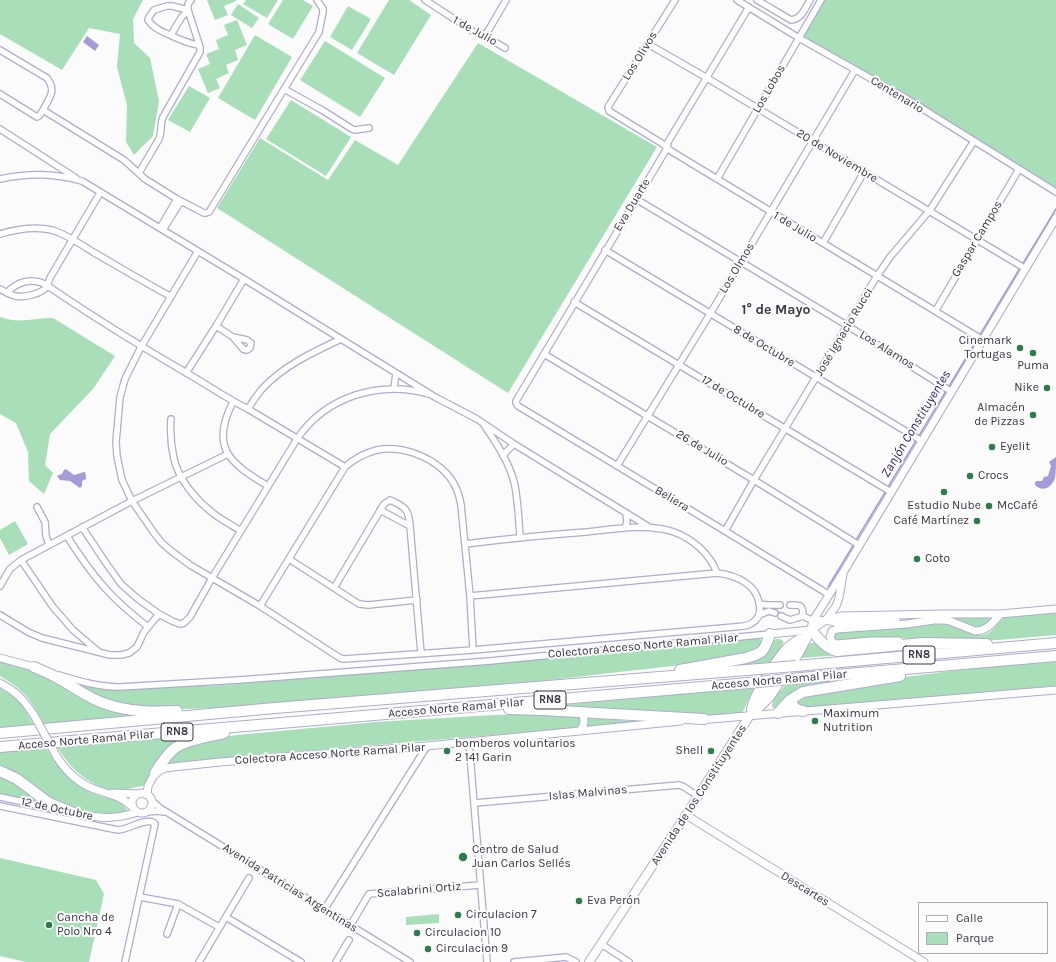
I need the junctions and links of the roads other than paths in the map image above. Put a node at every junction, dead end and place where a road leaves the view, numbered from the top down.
1 (191, 0) edge
2 (317, 0) edge
3 (425, 0) edge
4 (440, 0) edge
5 (506, 0) edge
6 (675, 0) edge
7 (737, 0) edge
8 (758, 0) edge
9 (810, 0) edge
10 (822, 0) edge
11 (436, 6) junction
12 (749, 7) junction
13 (188, 10) junction
14 (171, 35) junction
15 (482, 36) junction
16 (799, 38) junction
17 (648, 44) junction
18 (200, 45) junction
19 (505, 48) dead end
20 (0, 50) edge
21 (855, 70) junction
22 (707, 78) junction
23 (284, 89) junction
24 (0, 94) edge
25 (758, 109) junction
26 (43, 110) junction
27 (609, 111) joint
28 (369, 128) dead end
29 (0, 129) edge
30 (813, 141) junction
31 (974, 141) junction
32 (667, 147) junction
33 (1019, 169) junction
34 (864, 172) junction
35 (139, 173) junction
36 (0, 179) edge
37 (717, 179) junction
38 (82, 181) junction
39 (1056, 192) edge
40 (100, 193) junction
41 (179, 200) junction
42 (636, 200) junction
43 (930, 210) junction
44 (771, 212) junction
45 (1056, 218) edge
46 (162, 229) junction
47 (0, 234) edge
48 (72, 240) junction
49 (977, 240) junction
50 (823, 243) junction
51 (605, 250) junction
52 (198, 252) junction
53 (741, 262) junction
54 (1023, 267) junction
55 (877, 276) junction
56 (244, 279) junction
57 (47, 286) junction
58 (0, 289) edge
59 (7, 293) junction
60 (170, 296) junction
61 (574, 302) junction
62 (936, 310) junction
63 (710, 314) junction
64 (216, 326) junction
65 (848, 326) junction
66 (233, 337) dead end
67 (980, 338) junction
68 (341, 339) junction
69 (141, 347) junction
70 (544, 354) junction
71 (679, 364) junction
72 (186, 373) junction
73 (396, 373) junction
74 (816, 377) junction
75 (394, 389) junction
76 (949, 390) junction
77 (435, 397) junction
78 (233, 402) junction
79 (516, 403) joint
80 (248, 409) junction
81 (648, 416) junction
82 (171, 419) dead end
83 (482, 422) junction
84 (786, 428) junction
85 (297, 439) junction
86 (921, 441) junction
87 (514, 444) junction
88 (228, 454) junction
89 (503, 456) junction
90 (617, 466) junction
91 (345, 467) junction
92 (182, 477) junction
93 (754, 480) junction
94 (268, 486) junction
95 (888, 491) junction
96 (132, 501) junction
97 (37, 507) dead end
98 (380, 510) junction
99 (626, 513) junction
100 (410, 526) junction
101 (82, 527) junction
102 (649, 527) junction
103 (625, 528) junction
104 (725, 530) junction
105 (241, 531) junction
106 (67, 536) junction
107 (520, 538) junction
108 (856, 543) junction
109 (465, 544) junction
110 (49, 545) junction
111 (289, 559) junction
112 (21, 560) junction
113 (844, 571) junction
114 (717, 573) junction
115 (212, 578) junction
116 (0, 586) edge
117 (334, 588) junction
118 (828, 594) junction
119 (470, 596) junction
120 (417, 600) junction
121 (759, 604) junction
122 (780, 605) dead end
123 (790, 605) dead end
124 (260, 606) junction
125 (836, 606) junction
126 (1056, 609) edge
127 (775, 613) dead end
128 (159, 614) junction
129 (1000, 614) junction
130 (0, 615) edge
131 (759, 615) junction
132 (780, 616) dead end
133 (803, 616) junction
134 (814, 619) junction
135 (826, 620) junction
136 (934, 620) junction
137 (148, 626) junction
138 (811, 630) junction
139 (770, 634) junction
140 (923, 643) junction
141 (1056, 643) edge
142 (1043, 644) junction
143 (473, 650) junction
144 (100, 653) junction
145 (421, 653) junction
146 (1056, 656) edge
147 (0, 658) edge
148 (965, 664) junction
149 (34, 667) junction
150 (612, 681) junction
151 (0, 683) edge
152 (1056, 690) edge
153 (792, 699) junction
154 (275, 708) junction
155 (803, 711) junction
156 (582, 712) junction
157 (778, 713) junction
158 (353, 716) junction
159 (750, 716) junction
160 (704, 719) junction
161 (257, 726) junction
162 (580, 731) junction
163 (0, 733) edge
164 (469, 742) junction
165 (427, 746) junction
166 (0, 747) edge
167 (0, 771) edge
168 (155, 773) junction
169 (111, 793) junction
170 (146, 796) junction
171 (698, 796) junction
172 (0, 797) edge
173 (475, 803) junction
174 (0, 806) edge
175 (136, 810) junction
176 (146, 812) junction
177 (76, 814) junction
178 (170, 814) junction
179 (686, 815) junction
180 (249, 878) dead end
181 (480, 885) junction
182 (140, 897) junction
183 (178, 904) junction
184 (324, 910) junction
185 (226, 917) junction
186 (350, 926) junction
187 (219, 927) junction
188 (167, 934) dead end
189 (349, 940) dead end
190 (600, 944) junction
191 (125, 962) edge
192 (199, 962) edge
193 (302, 962) edge
194 (336, 962) edge
195 (410, 962) edge
196 (487, 962) edge
197 (514, 962) edge
198 (576, 962) edge
199 (589, 962) edge
200 (629, 962) edge
201 (924, 962) edge

1 - 13 street
2 - 23 street
3 - 11 street, 1 de Julio
4 - 11 street
5 - 15 street
6 - 17 street, Los Olivos
7 - 12 street, Centenario
8 - 9 street
10 - 16 street, Los Lobos
11 - 15 street, 1 de Julio
12 - 16 street, Centenario
12 - 22 street, Eva Duarte
13 - 14 street
13 - 14 street
13 - 18 street
14 - 18 street
15 - 19 street, 1 de Julio
16 - 21 street, Centenario
16 - 25 street, Los Lobos
17 - 22 street, 20 de Noviembre
17 - 27 street, Los Olivos
18 - 35 street
20 - 26 street
21 - 30 street, Los Olmos
21 - 31 street, Centenario
22 - 25 street, 20 de Noviembre
22 - 32 street, Eva Duarte
23 - 28 street
23 - 41 street
24 - 26 street
25 - 30 street, 20 de Noviembre
25 - 37 street, Los Lobos
26 - 35 street
27 - 32 street, 1 de Julio
29 - 38 street
30 - 34 street, 20 de Noviembre
30 - 44 street, Los Olmos
31 - 33 street, Centenario
31 - 43 street, José Ignacio Rucci
32 - 37 street, 1 de Julio
32 - 42 street, Eva Duarte
33 - 39 street, Centenario
33 - 49 street, Gaspar Campos
34 - 43 street, 20 de Noviembre
34 - 50 street
35 - 41 street
36 - 38 street
37 - 44 street, 1 de Julio
38 - 40 street
40 - 46 street
40 - 48 street
41 - 46 street
42 - 51 street, Eva Duarte
42 - 53 street, Los Alamos
43 - 49 street, 20 de Noviembre
43 - 55 street, José Ignacio Rucci
44 - 50 street, 1 de Julio
44 - 53 street, Los Olmos
45 - 54 street, Avenida de los Constituyentes
46 - 52 street
47 - 48 street
48 - 57 street
48 - 60 street
49 - 54 street, 20 de Noviembre
49 - 62 street, Gaspar Campos
50 - 55 street, 1 de Julio
51 - 61 street, Eva Duarte
51 - 63 street, 8 de Octubre
52 - 56 street
52 - 60 street
53 - 63 street, Los Olmos
53 - 65 street, Los Alamos
54 - 67 street, Avenida de los Constituyentes
55 - 62 street, 1 de Julio
55 - 65 street, José Ignacio Rucci
56 - 64 street
56 - 68 street
57 - 59 street
57 - 59 street
57 - 69 street
58 - 59 street
60 - 69 street
61 - 70 street, Eva Duarte
61 - 71 street, 17 de Octubre
62 - 67 street, 1 de Julio
63 - 71 street, Los Olmos
63 - 74 street, 8 de Octubre
64 - 66 street
64 - 72 street
65 - 74 street, José Ignacio Rucci
65 - 76 street, Los Alamos
67 - 76 street, Avenida de los Constituyentes
68 - 73 street
68 - 80 street
69 - 72 street
69 - 96 street
70 - 79 street, Eva Duarte
70 - 81 street, 26 de Julio
71 - 81 street, Los Olmos
71 - 84 street, 17 de Octubre
72 - 78 street
73 - 75 street
73 - 77 street
74 - 84 street, José Ignacio Rucci
74 - 86 street, 8 de Octubre
75 - 77 street
75 - 85 street
76 - 86 street, Avenida de los Constituyentes
77 - 83 street
78 - 80 street
78 - 88 street
79 - 90 street, Beliera
80 - 85 street
81 - 90 street, Los Olmos
81 - 93 street, 26 de Julio
82 - 92 street
83 - 87 street
83 - 89 street
84 - 93 street, José Ignacio Rucci
84 - 95 street, 17 de Octubre
85 - 91 street
85 - 94 street
86 - 95 street, Avenida de los Constituyentes
87 - 89 street
87 - 99 street
88 - 92 street
88 - 94 street
89 - 107 street
90 - 104 street, Beliera
91 - 109 street
91 - 111 street
92 - 96 street
92 - 105 street
93 - 104 street, José Ignacio Rucci
93 - 108 street, 26 de Julio
94 - 105 street
95 - 108 street, Avenida de los Constituyentes
96 - 101 street
96 - 115 street
97 - 110 street
98 - 100 street
98 - 100 street
98 - 117 street
99 - 102 street
99 - 103 street
100 - 120 street
101 - 106 street
101 - 128 street
102 - 103 street
102 - 114 street
103 - 107 street
104 - 118 street, Beliera
105 - 115 street
106 - 110 street
106 - 137 street
107 - 109 street
108 - 113 street, Avenida de los Constituyentes
109 - 119 street
110 - 112 street
111 - 117 street
111 - 124 street
112 - 116 street
112 - 144 street
113 - 118 street, Avenida de los Constituyentes
113 - 125 street, Avenida de los Constituyentes
114 - 119 street
114 - 121 street
115 - 124 street
115 - 128 street
117 - 120 street
118 - 125 street
118 - 134 street, Avenida de los Constituyentes
119 - 143 street
120 - 145 street
121 - 122 street
121 - 131 street
123 - 133 street
124 - 145 street
125 - 135 street, Avenida de los Constituyentes
126 - 129 street
127 - 131 street
128 - 137 street
129 - 135 street
129 - 136 street
130 - 144 street
131 - 143 street
132 - 133 street
133 - 134 street
134 - 135 street
134 - 138 street, Avenida de los Constituyentes
135 - 136 street
135 - 138 street, Avenida de los Constituyentes
136 - 140 street
137 - 144 street
138 - 139 street, Colectora Acceso Norte Ramal Pilar
138 - 140 highway
138 - 159 main road, Avenida de los Constituyentes
139 - 149 street, Colectora Acceso Norte Ramal Pilar
139 - 150 highway
140 - 142 highway
141 - 142 highway, Acceso Norte Ramal Pilar / RN8
142 - 150 highway, Acceso Norte Ramal Pilar / RN8, bridge
143 - 145 street
146 - 148 highway, Acceso Norte Ramal Pilar / RN8
147 - 149 street, Colectora Acceso Norte Ramal Pilar
148 - 153 highway
148 - 158 highway, Acceso Norte Ramal Pilar / RN8, bridge
149 - 154 highway
150 - 154 highway, Acceso Norte Ramal Pilar / RN8
151 - 169 street, bridge
152 - 155 street, Colectora Acceso Norte Ramal Pilar
153 - 155 highway
153 - 157 highway
154 - 163 highway, Acceso Norte Ramal Pilar / RN8
155 - 157 street, Colectora Acceso Norte Ramal Pilar
156 - 158 highway
156 - 160 highway
156 - 162 street
157 - 159 street, Colectora Acceso Norte Ramal Pilar
158 - 161 highway, Acceso Norte Ramal Pilar / RN8
159 - 160 street, Colectora Acceso Norte Ramal Pilar
159 - 171 main road, Avenida de los Constituyentes
160 - 162 street, Colectora Acceso Norte Ramal Pilar
161 - 166 highway, Acceso Norte Ramal Pilar / RN8
161 - 168 highway
162 - 164 street, Colectora Acceso Norte Ramal Pilar
164 - 165 street, Colectora Acceso Norte Ramal Pilar
164 - 173 street
165 - 168 street, Colectora Acceso Norte Ramal Pilar
165 - 184 street
167 - 177 highway
168 - 170 street
169 - 170 street
169 - 175 street
170 - 175 street
170 - 176 street
170 - 178 street, Avenida Patricias Argentinas
171 - 173 street, Islas Malvinas
171 - 179 main road, Avenida de los Constituyentes
172 - 177 street, 12 de Octubre
173 - 181 street
174 - 182 street
175 - 176 street
175 - 177 street, 12 de Octubre
176 - 178 street, Avenida Patricias Argentinas
178 - 184 street, Avenida Patricias Argentinas
179 - 190 main road, Avenida de los Constituyentes
179 - 201 street, Descartes
180 - 185 street
181 - 186 street, Scalabrini Ortiz
181 - 196 street
182 - 183 street
182 - 191 street
183 - 187 street
183 - 188 street
184 - 186 street, Avenida Patricias Argentinas
185 - 187 street
185 - 193 street
186 - 195 street, Avenida Patricias Argentinas
187 - 192 street
189 - 194 street
190 - 199 main road, Avenida de los Constituyentes
190 - 200 street
197 - 198 street

